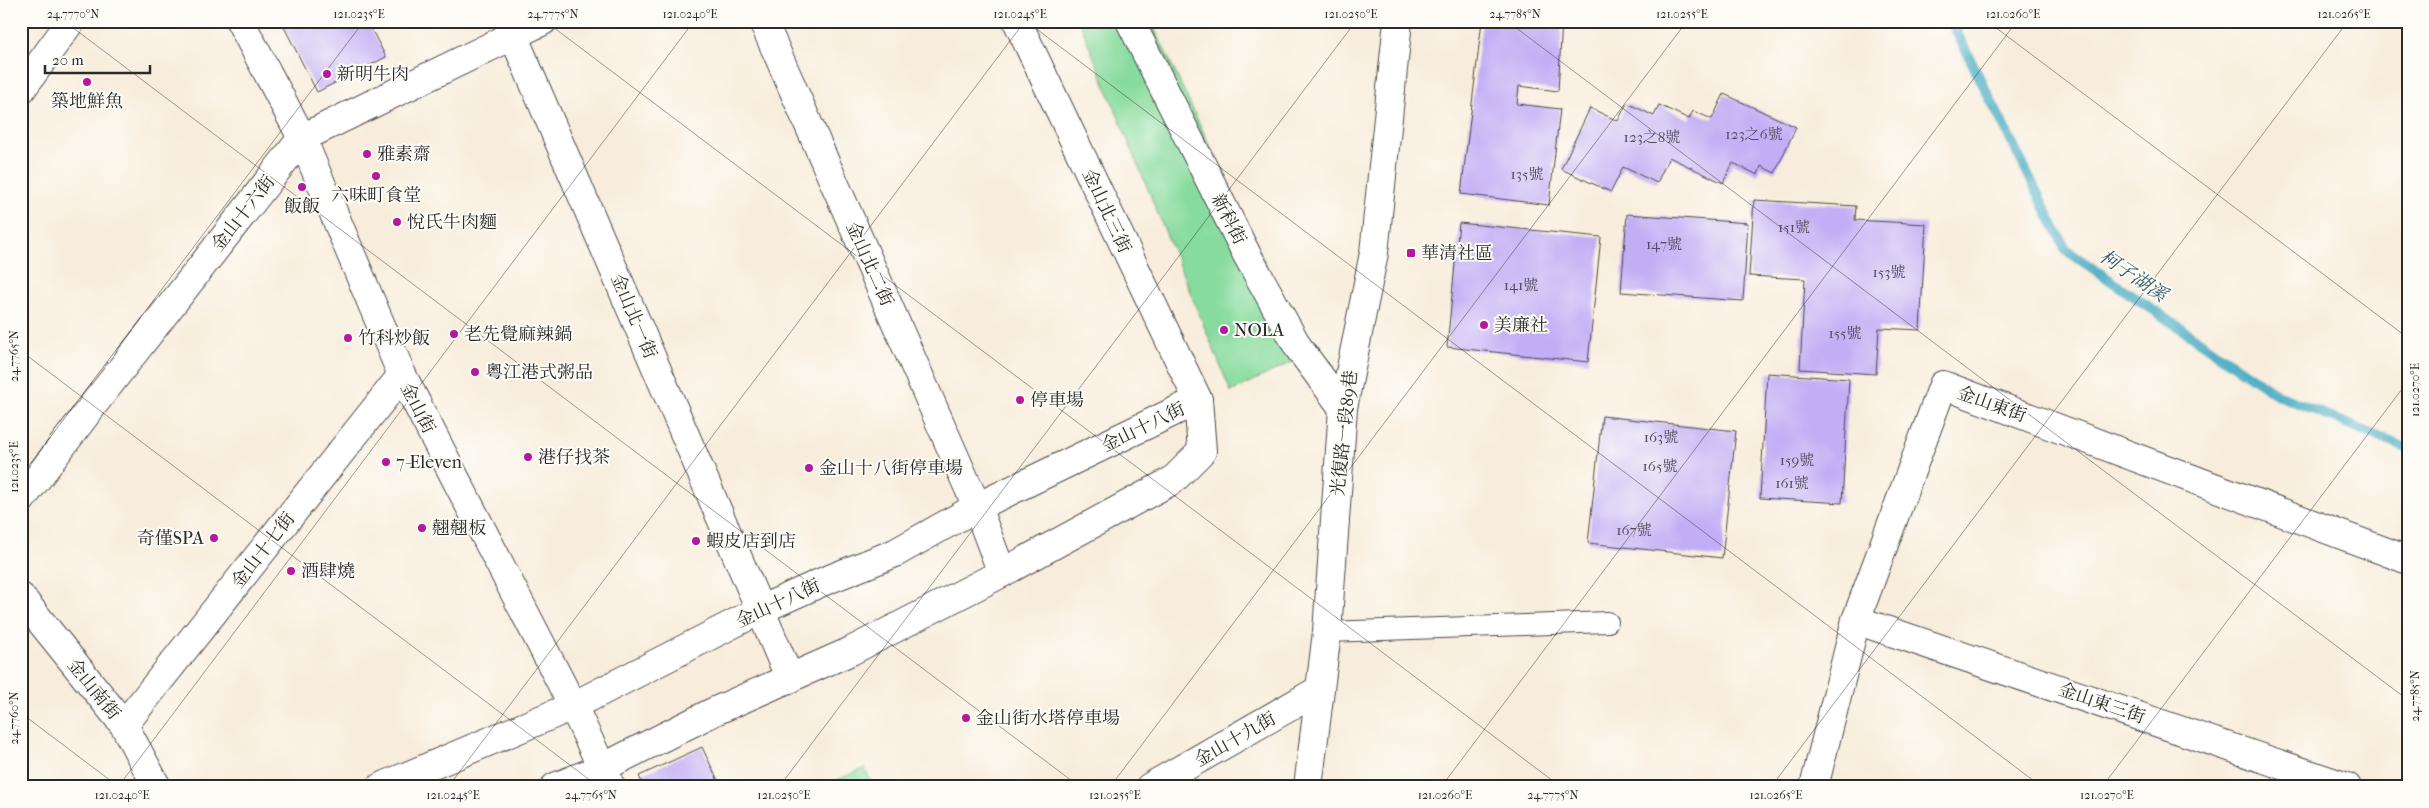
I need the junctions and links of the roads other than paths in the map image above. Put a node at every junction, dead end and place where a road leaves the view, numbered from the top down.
1 (71, 21) edge
2 (240, 21) edge
3 (543, 21) edge
4 (763, 21) edge
5 (1017, 21) edge
6 (1130, 21) edge
7 (1398, 21) edge
8 (510, 28) edge
9 (21, 90) edge
10 (302, 138) junction
11 (402, 376) junction
12 (1198, 400) junction
13 (1343, 408) junction
14 (21, 500) edge
15 (977, 507) junction
16 (2408, 560) edge
17 (1002, 573) junction
18 (21, 597) edge
19 (760, 610) junction
20 (1856, 620) junction
21 (1608, 622) dead end
22 (1327, 632) junction
23 (790, 679) junction
24 (1320, 690) junction
25 (573, 706) junction
26 (124, 725) junction
27 (606, 777) edge
28 (158, 787) edge
29 (381, 787) edge
30 (554, 787) edge
31 (1150, 787) edge
32 (1308, 787) edge
33 (1814, 787) edge
34 (2348, 787) edge

1 - 9 street
2 - 10 street, 金山街
3 - 8 street, 金山十六街
4 - 15 street, 金山北二街
5 - 12 street, 金山北三街
6 - 13 street, 新科街
7 - 13 street, 光復路一段89巷
8 - 10 street, 金山十六街
8 - 19 street, 金山北一街
10 - 11 street, 金山街
10 - 14 street, 金山十六街
11 - 25 street, 金山街
11 - 26 street, 金山十七街
12 - 15 street, 金山十八街
12 - 17 street, 金山十八街
13 - 22 street, 光復路一段89巷
15 - 17 street, 金山北二街
15 - 19 street, 金山十八街
16 - 20 street, 金山東街
17 - 23 street, 金山十八街
18 - 26 street, 金山南街
19 - 23 street, 金山北一街
19 - 25 street, 金山十八街
20 - 33 street, 金山東街
20 - 34 street, 金山東三街
21 - 22 lane
22 - 24 street, 光復路一段89巷
23 - 27 street, 金山十八街
24 - 31 street, 金山十九街
24 - 32 street, 光復路一段89巷
25 - 27 street, 金山街
25 - 29 street, 金山十八街
26 - 28 street, 金山南街
27 - 30 street, 金山十八街

